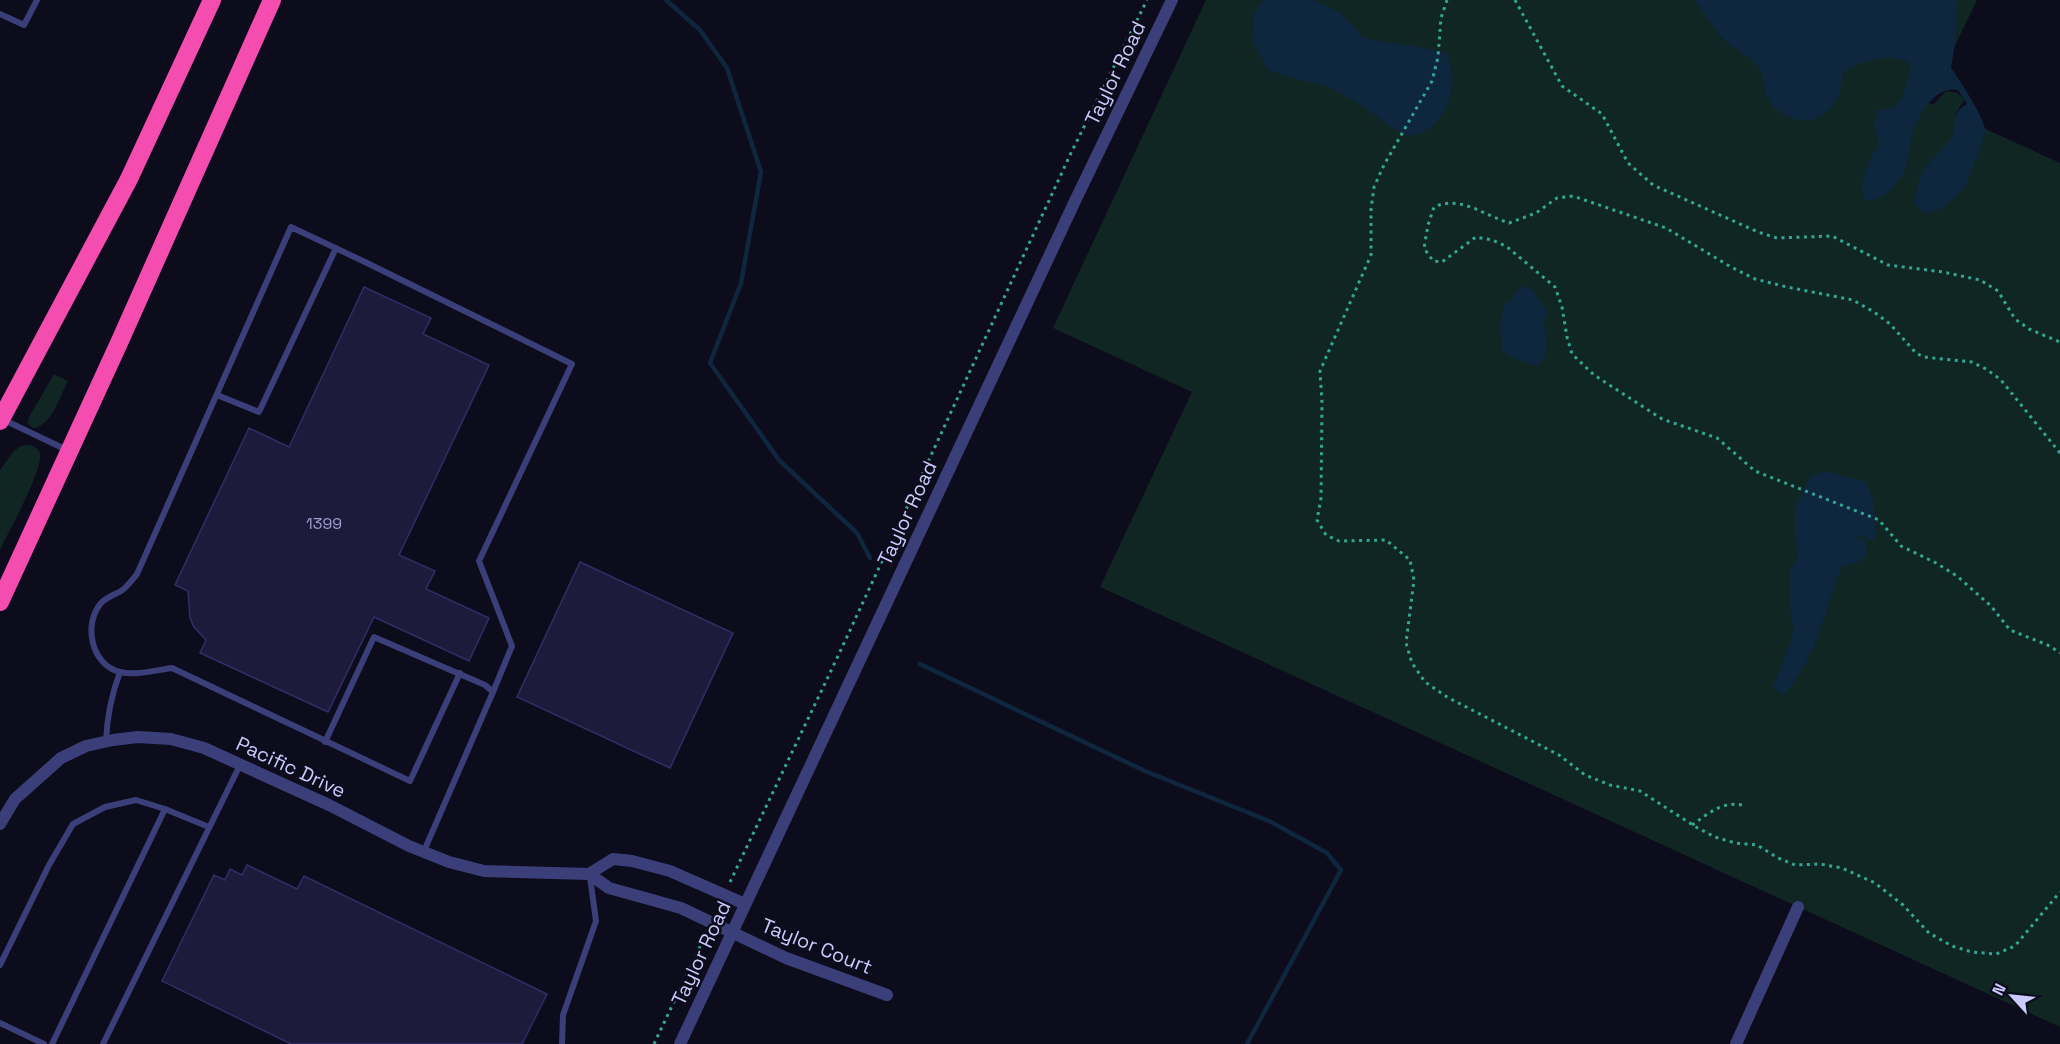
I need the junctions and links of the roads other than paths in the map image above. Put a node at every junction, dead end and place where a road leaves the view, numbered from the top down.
1 (37, 0) edge
2 (212, 0) edge
3 (272, 0) edge
4 (1172, 0) edge
5 (0, 14) edge
6 (336, 248) junction
7 (217, 395) junction
8 (1, 420) edge
9 (69, 451) junction
10 (0, 602) edge
11 (120, 672) junction
12 (460, 673) junction
13 (493, 692) junction
14 (106, 741) junction
15 (325, 742) junction
16 (240, 765) junction
17 (165, 809) junction
18 (0, 824) edge
19 (209, 827) junction
20 (424, 852) junction
21 (589, 874) junction
22 (746, 904) junction
23 (1798, 907) dead end
24 (733, 932) junction
25 (0, 965) edge
26 (887, 995) dead end
27 (0, 1023) edge
28 (44, 1044) edge
29 (52, 1044) edge
30 (103, 1044) edge
31 (561, 1044) edge
32 (680, 1044) edge
33 (1736, 1044) edge

1 - 5 lane
2 - 8 highway
3 - 9 highway
4 - 22 street, Taylor Road
6 - 7 lane
6 - 7 lane
6 - 13 lane
7 - 11 lane
8 - 9 lane
9 - 10 highway
11 - 14 lane
11 - 15 lane
12 - 13 lane
12 - 15 lane
12 - 15 lane
13 - 20 lane
14 - 16 street, Pacific Drive
14 - 18 street, Pacific Drive
16 - 19 lane
16 - 20 street, Pacific Drive
17 - 19 lane
17 - 25 lane
17 - 29 lane
19 - 30 lane
20 - 21 street, Pacific Drive
21 - 22 street
21 - 24 street, Pacific Drive
21 - 31 lane
22 - 24 street, Taylor Road
23 - 33 street
24 - 26 street, Taylor Court
24 - 32 street, Taylor Road
27 - 28 lane

